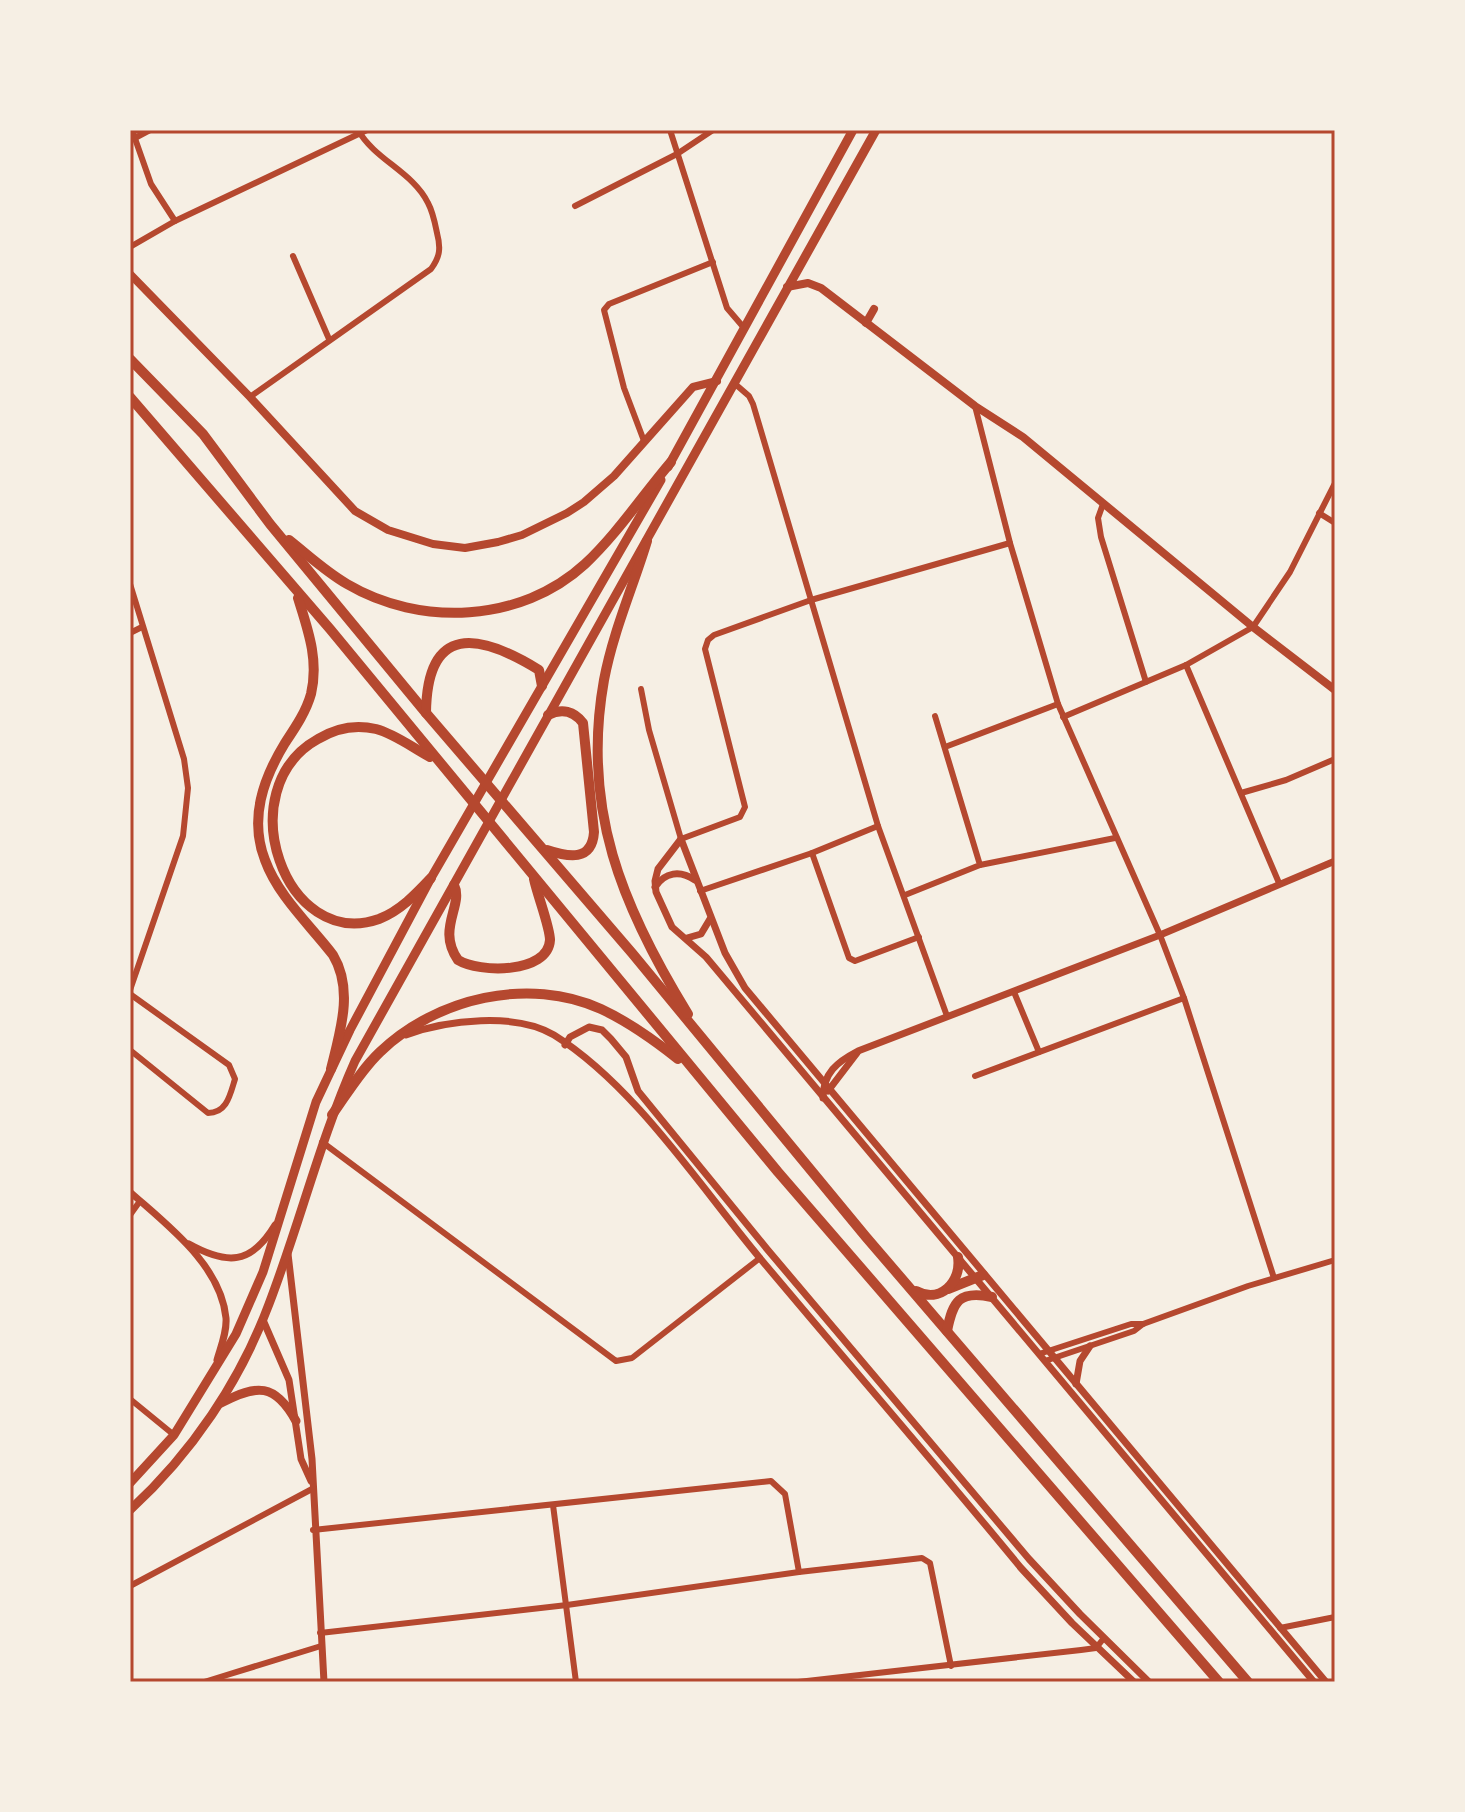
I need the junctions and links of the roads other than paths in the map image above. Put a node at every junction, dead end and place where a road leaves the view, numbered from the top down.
1 (132, 130) edge
2 (150, 130) edge
3 (367, 130) edge
4 (670, 130) edge
5 (713, 130) edge
6 (853, 130) edge
7 (876, 130) edge
8 (359, 132) edge
9 (135, 138) junction
10 (677, 154) junction
11 (575, 206) dead end
12 (175, 221) junction
13 (130, 247) edge
14 (293, 256) dead end
15 (713, 262) junction
16 (130, 274) edge
17 (787, 287) junction
18 (874, 309) dead end
19 (866, 323) junction
20 (745, 329) junction
21 (329, 339) junction
22 (130, 359) edge
23 (717, 380) junction
24 (734, 383) junction
25 (130, 397) edge
26 (250, 397) junction
27 (975, 406) junction
28 (644, 441) junction
29 (671, 462) junction
30 (1335, 483) edge
31 (1103, 504) junction
32 (1319, 513) junction
33 (1335, 523) edge
34 (270, 524) junction
35 (647, 541) junction
36 (1010, 543) junction
37 (130, 584) edge
38 (296, 592) junction
39 (811, 600) junction
40 (142, 627) junction
41 (1253, 627) junction
42 (130, 633) edge
43 (1186, 665) junction
44 (1146, 682) junction
45 (542, 686) junction
46 (641, 689) dead end
47 (1335, 690) edge
48 (1058, 704) junction
49 (426, 713) junction
50 (548, 715) junction
51 (935, 716) dead end
52 (1063, 717) junction
53 (945, 747) junction
54 (1335, 759) edge
55 (436, 761) junction
56 (1241, 793) junction
57 (878, 826) junction
58 (1115, 838) junction
59 (681, 839) junction
60 (545, 850) junction
61 (812, 853) junction
62 (1335, 861) edge
63 (980, 865) junction
64 (534, 877) junction
65 (431, 878) junction
66 (696, 881) junction
67 (1279, 883) junction
68 (454, 885) junction
69 (655, 887) junction
70 (700, 891) junction
71 (905, 895) junction
72 (710, 919) junction
73 (1160, 935) junction
74 (919, 937) junction
75 (685, 938) junction
76 (130, 992) edge
77 (1014, 992) junction
78 (1184, 998) junction
79 (947, 1016) junction
80 (393, 1040) junction
81 (565, 1045) junction
82 (130, 1050) edge
83 (1039, 1052) junction
84 (712, 1053) junction
85 (690, 1068) junction
86 (331, 1069) junction
87 (975, 1076) dead end
88 (827, 1086) junction
89 (823, 1098) junction
90 (332, 1115) junction
91 (322, 1142) junction
92 (684, 1148) junction
93 (677, 1156) junction
94 (130, 1192) edge
95 (140, 1201) junction
96 (130, 1215) edge
97 (280, 1216) junction
98 (183, 1241) junction
99 (288, 1251) junction
100 (958, 1257) junction
101 (760, 1258) junction
102 (1335, 1260) edge
103 (980, 1277) junction
104 (1274, 1278) junction
105 (907, 1285) junction
106 (947, 1290) junction
107 (992, 1297) junction
108 (248, 1309) junction
109 (263, 1320) junction
110 (1143, 1324) junction
111 (947, 1331) junction
112 (1090, 1346) junction
113 (1046, 1356) junction
114 (213, 1373) junction
115 (1076, 1384) junction
116 (130, 1399) edge
117 (218, 1404) junction
118 (296, 1421) junction
119 (174, 1435) junction
120 (130, 1483) edge
121 (312, 1486) junction
122 (553, 1505) junction
123 (130, 1510) edge
124 (313, 1530) junction
125 (799, 1572) junction
126 (130, 1586) edge
127 (567, 1605) junction
128 (1335, 1617) edge
129 (1280, 1628) junction
130 (320, 1633) junction
131 (1104, 1638) junction
132 (321, 1646) junction
133 (1096, 1648) junction
134 (951, 1666) junction
135 (204, 1682) edge
136 (324, 1682) edge
137 (576, 1682) edge
138 (798, 1682) edge
139 (1134, 1682) edge
140 (1149, 1682) edge
141 (1219, 1682) edge
142 (1248, 1682) edge
143 (1314, 1682) edge
144 (1326, 1682) edge

1 - 9 street
2 - 9 street
3 - 8 street
4 - 10 street
5 - 10 street
6 - 20 highway
7 - 17 highway
8 - 12 street
8 - 21 street
9 - 12 street
10 - 11 street
10 - 15 street
12 - 13 street
14 - 21 street
15 - 20 street
15 - 28 street
16 - 26 main road
17 - 19 main road
17 - 24 highway
18 - 19 main road
19 - 27 main road
20 - 23 highway
21 - 26 street
22 - 34 highway
23 - 28 main road
23 - 29 highway
24 - 35 highway
24 - 39 street
25 - 38 highway
26 - 28 main road
27 - 31 main road
27 - 36 street
29 - 34 highway
29 - 45 highway
30 - 32 street
31 - 41 main road
31 - 44 street
32 - 33 street
32 - 41 street
34 - 49 highway
35 - 50 highway
35 - 84 highway
36 - 39 street
36 - 48 street
37 - 40 street
38 - 55 highway
38 - 86 highway
39 - 57 street
39 - 59 street
40 - 42 street
40 - 76 street
41 - 43 street
41 - 47 main road
43 - 44 street
43 - 56 street
44 - 52 street
45 - 49 highway
45 - 65 highway
46 - 59 street
48 - 52 street
48 - 53 street
49 - 60 highway
50 - 60 highway
50 - 68 highway
51 - 53 street
52 - 58 street
53 - 63 street
54 - 56 street
55 - 64 highway
55 - 65 highway
56 - 67 street
57 - 61 street
57 - 71 street
58 - 63 street
58 - 73 street
59 - 66 street
59 - 69 street
60 - 84 highway
61 - 70 street
61 - 74 street
62 - 67 street
63 - 71 street
64 - 68 highway
64 - 85 highway
65 - 86 highway
66 - 69 street
66 - 70 street
67 - 73 street
68 - 90 highway
69 - 75 street
70 - 72 street
71 - 74 street
72 - 75 street
72 - 88 street
73 - 77 street
73 - 78 street
74 - 79 street
75 - 89 street
76 - 82 street
77 - 79 street
77 - 83 street
78 - 83 street
78 - 104 street
79 - 88 street
80 - 81 street
80 - 85 highway
80 - 90 highway
81 - 92 street
81 - 93 street
83 - 87 street
84 - 105 highway
85 - 141 highway
86 - 97 highway
88 - 89 street
88 - 103 street
89 - 100 street
90 - 91 highway
91 - 99 highway
91 - 101 street
92 - 93 street
92 - 131 street
93 - 101 street
94 - 95 street
95 - 96 street
95 - 98 street
97 - 98 street
97 - 108 highway
98 - 114 street
99 - 109 highway
99 - 121 street
100 - 103 street
100 - 106 highway
101 - 133 street
102 - 104 street
103 - 106 highway
103 - 107 street
103 - 113 street
104 - 110 street
105 - 106 highway
105 - 111 highway
107 - 111 highway
107 - 113 street
108 - 109 highway
108 - 114 highway
109 - 117 highway
109 - 118 street
110 - 112 street
110 - 113 street
111 - 142 highway
112 - 113 street
112 - 115 street
113 - 115 street
113 - 143 street
114 - 119 highway
115 - 129 street
116 - 119 street
117 - 118 highway
117 - 123 highway
118 - 121 street
119 - 120 highway
121 - 124 street
121 - 126 street
122 - 124 street
122 - 125 street
122 - 127 street
124 - 130 street
125 - 127 street
125 - 134 street
127 - 130 street
127 - 137 street
128 - 129 street
129 - 144 street
130 - 132 street
131 - 133 street
131 - 140 street
132 - 135 street
132 - 136 street
133 - 134 street
133 - 139 street
134 - 138 street

